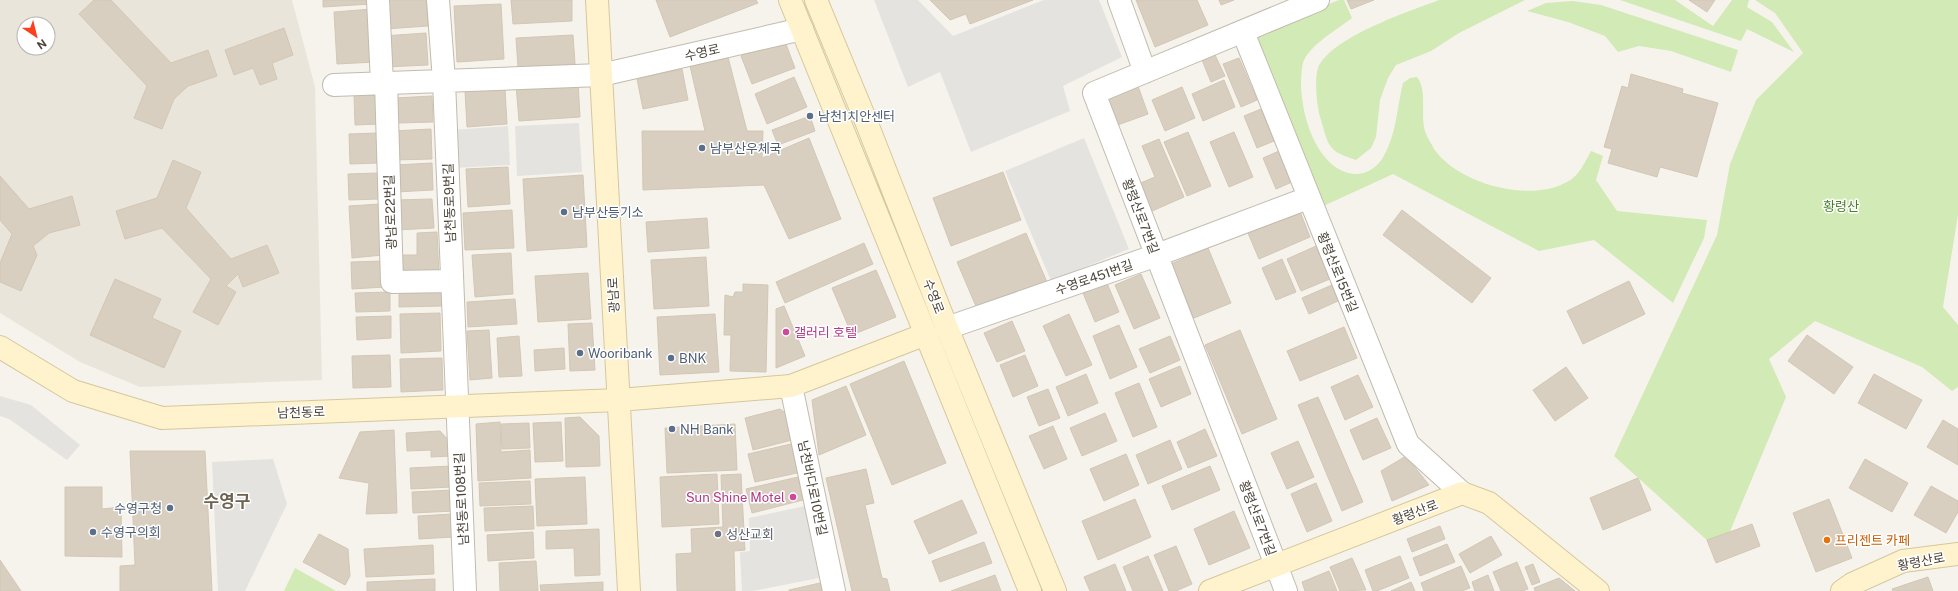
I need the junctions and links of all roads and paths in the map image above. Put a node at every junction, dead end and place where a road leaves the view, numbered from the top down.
1 (378, 0) edge
2 (438, 0) edge
3 (597, 0) edge
4 (790, 0) edge
5 (816, 0) edge
6 (1118, 0) edge
7 (1318, 0) edge
8 (802, 29) junction
9 (1243, 32) junction
10 (1145, 72) junction
11 (602, 75) junction
12 (444, 81) junction
13 (384, 83) junction
14 (334, 85) dead end
15 (1308, 198) junction
16 (1157, 255) junction
17 (452, 281) junction
18 (947, 328) junction
19 (926, 334) junction
20 (0, 347) edge
21 (791, 386) junction
22 (619, 400) junction
23 (457, 406) junction
24 (1462, 493) junction
25 (1958, 554) edge
26 (1276, 566) junction
27 (466, 591) edge
28 (629, 591) edge
29 (834, 591) edge
30 (1030, 591) edge
31 (1055, 591) edge
32 (1210, 591) edge
33 (1286, 591) edge
34 (1598, 591) edge
35 (1842, 591) edge

1 - 13 street
2 - 12 street, 남천동로9번길
3 - 11 main road, 광남로
4 - 8 main road, 수영로
5 - 18 main road, 수영로
6 - 10 street
7 - 9 street, 황령산로7번길
8 - 11 street, 수영로
8 - 19 main road, 수영로
9 - 10 street, 황령산로7번길
9 - 15 street, 황령산로15번길
10 - 16 street, 황령산로7번길
11 - 12 street
11 - 22 main road, 광남로
12 - 13 street
12 - 17 street, 남천동로9번길
13 - 14 street
13 - 17 street, 광남로22번길
15 - 16 street, 수영로451번길
15 - 24 street, 황령산로15번길
16 - 18 street, 수영로451번길
16 - 26 street, 황령산로7번길
17 - 23 street, 남천동로9번길
18 - 31 main road, 수영로
19 - 21 main road
19 - 30 main road, 수영로
20 - 23 main road, 남천동로
21 - 22 main road
21 - 29 street, 남천바다로10번길
22 - 23 main road, 남천동로
22 - 28 main road, 광남로
23 - 27 street, 남천동로108번길
24 - 26 main road, 황령산로
24 - 34 main road
25 - 35 main road, 황령산로
26 - 32 main road, 황령산로
26 - 33 street, 황령산로7번길

